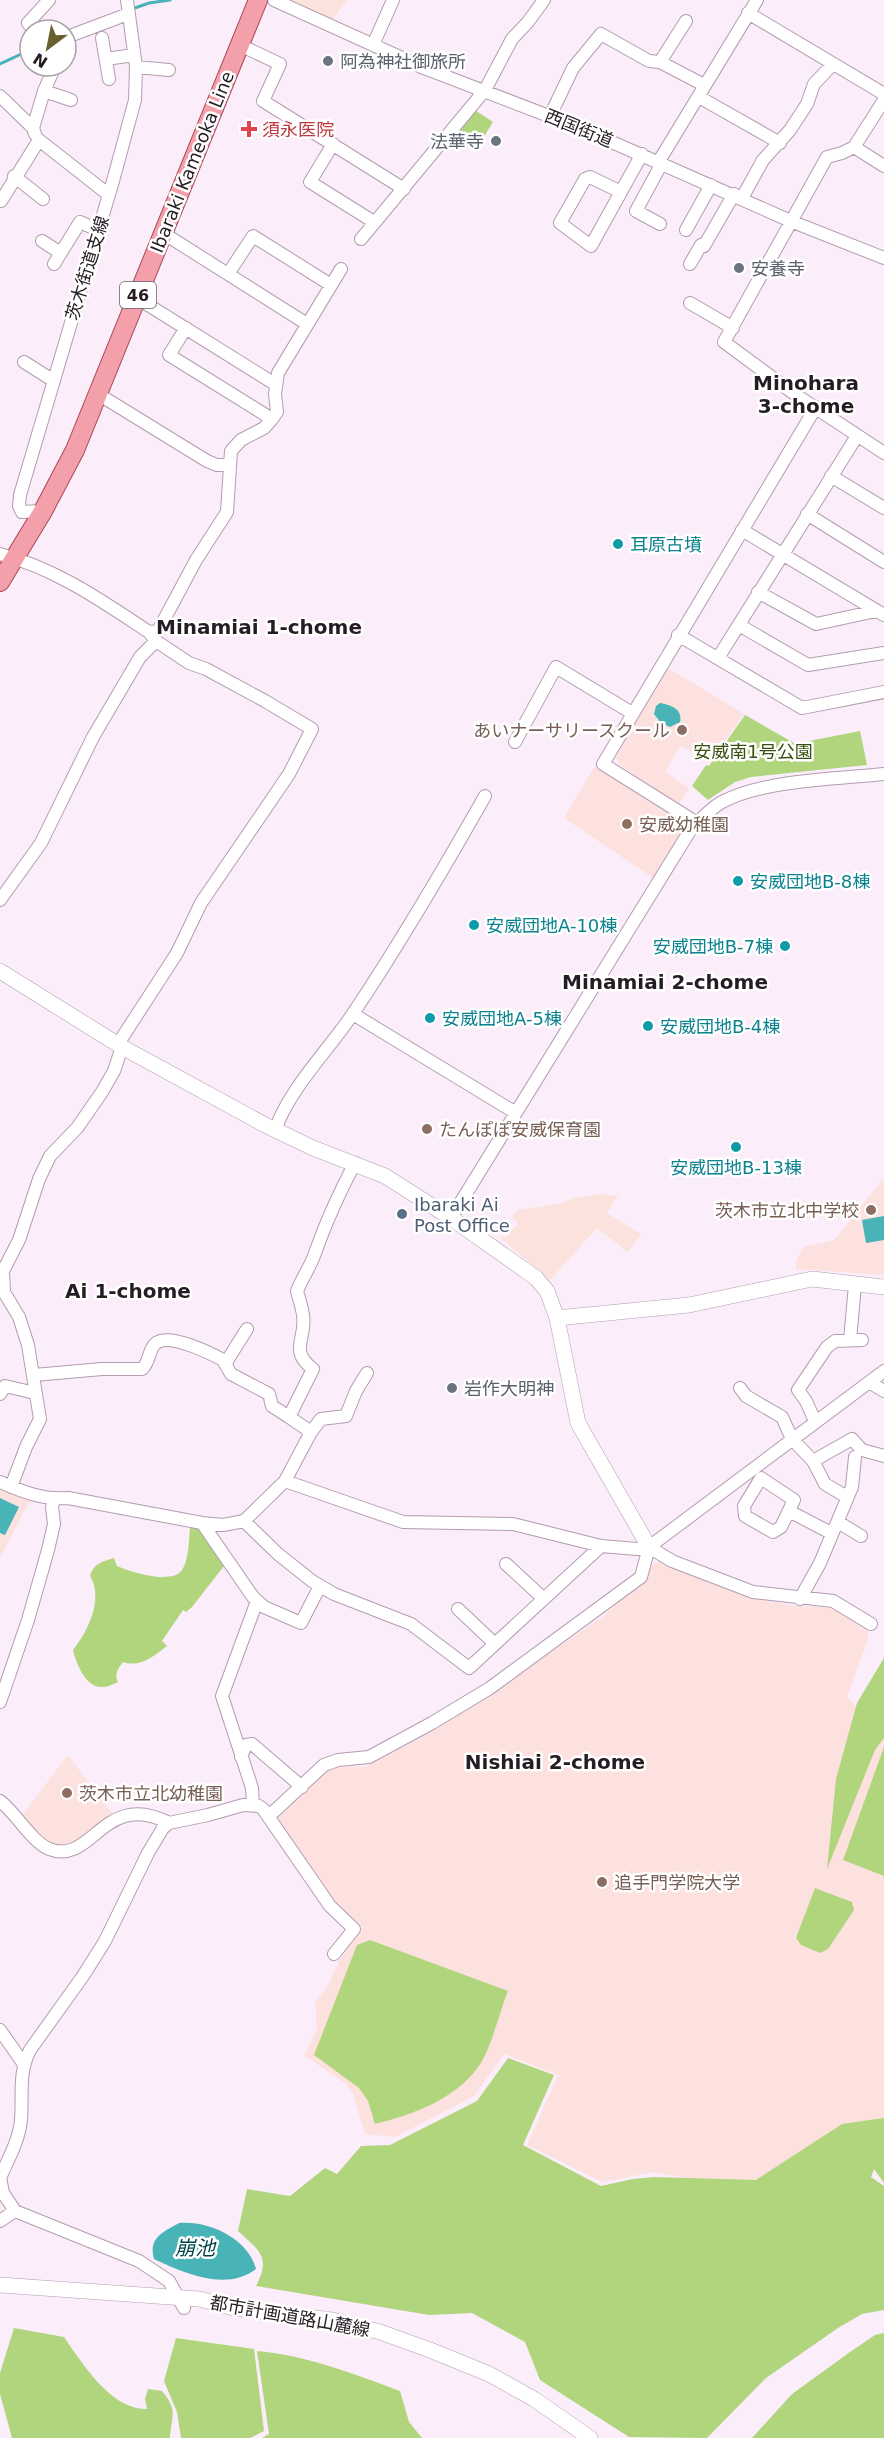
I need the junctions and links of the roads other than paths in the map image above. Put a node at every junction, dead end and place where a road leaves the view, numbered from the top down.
1 (49, 0) edge
2 (127, 0) edge
3 (258, 0) edge
4 (274, 0) edge
5 (393, 0) edge
6 (544, 0) edge
7 (757, 0) edge
8 (748, 13) junction
9 (128, 14) junction
10 (33, 18) edge
11 (686, 21) dead end
12 (78, 33) edge
13 (102, 38) dead end
14 (240, 45) junction
15 (373, 45) junction
16 (106, 59) junction
17 (135, 61) junction
18 (660, 62) junction
19 (833, 64) junction
20 (169, 70) dead end
21 (50, 78) edge
22 (109, 79) dead end
23 (704, 85) junction
24 (485, 90) junction
25 (44, 91) junction
26 (884, 94) edge
27 (0, 96) edge
28 (699, 97) junction
29 (71, 100) dead end
30 (882, 107) edge
31 (550, 116) junction
32 (36, 134) junction
33 (780, 143) junction
34 (333, 144) junction
35 (854, 147) junction
36 (642, 154) junction
37 (660, 162) junction
38 (884, 166) edge
39 (14, 176) junction
40 (711, 185) junction
41 (404, 189) junction
42 (621, 192) junction
43 (109, 195) junction
44 (738, 196) junction
45 (43, 199) dead end
46 (1, 201) edge
47 (374, 222) junction
48 (792, 222) junction
49 (660, 224) dead end
50 (98, 230) junction
51 (686, 230) dead end
52 (163, 233) junction
53 (361, 239) dead end
54 (42, 241) dead end
55 (61, 253) junction
56 (884, 258) edge
57 (54, 264) dead end
58 (690, 264) dead end
59 (341, 269) dead end
60 (228, 274) junction
61 (331, 285) junction
62 (137, 298) junction
63 (690, 303) dead end
64 (307, 324) junction
65 (186, 328) junction
66 (733, 328) junction
67 (24, 362) dead end
68 (54, 381) junction
69 (275, 384) junction
70 (98, 394) junction
71 (816, 407) junction
72 (272, 419) junction
73 (856, 436) junction
74 (884, 453) edge
75 (229, 465) junction
76 (831, 476) junction
77 (884, 508) edge
78 (43, 511) junction
79 (807, 514) junction
80 (742, 530) junction
81 (782, 554) junction
82 (8, 556) edge
83 (884, 562) edge
84 (0, 582) edge
85 (758, 592) junction
86 (880, 613) edge
87 (738, 625) junction
88 (678, 635) junction
89 (153, 637) junction
90 (884, 653) edge
91 (718, 658) junction
92 (884, 692) edge
93 (632, 713) junction
94 (516, 742) dead end
95 (884, 774) edge
96 (485, 796) dead end
97 (697, 823) junction
98 (0, 900) edge
99 (0, 971) edge
100 (353, 1014) junction
101 (120, 1046) junction
102 (516, 1113) junction
103 (275, 1130) junction
104 (354, 1163) junction
105 (451, 1218) junction
106 (855, 1285) junction
107 (884, 1287) edge
108 (4, 1301) edge
109 (558, 1318) junction
110 (247, 1329) dead end
111 (227, 1362) junction
112 (884, 1371) edge
113 (368, 1373) dead end
114 (34, 1375) junction
115 (869, 1382) junction
116 (740, 1388) dead end
117 (884, 1391) edge
118 (35, 1392) junction
119 (0, 1394) edge
120 (289, 1417) junction
121 (815, 1421) junction
122 (311, 1432) junction
123 (792, 1439) junction
124 (884, 1455) edge
125 (855, 1457) dead end
126 (813, 1461) junction
127 (285, 1481) junction
128 (6, 1485) edge
129 (847, 1497) junction
130 (54, 1499) junction
131 (789, 1511) junction
132 (244, 1521) junction
133 (838, 1522) junction
134 (202, 1523) junction
135 (831, 1533) junction
136 (861, 1536) dead end
137 (601, 1546) junction
138 (649, 1547) junction
139 (506, 1564) dead end
140 (320, 1586) junction
141 (544, 1599) junction
142 (800, 1599) junction
143 (257, 1601) junction
144 (458, 1609) dead end
145 (871, 1624) dead end
146 (495, 1644) junction
147 (0, 1702) edge
148 (241, 1757) junction
149 (302, 1788) junction
150 (0, 1801) edge
151 (253, 1804) junction
152 (269, 1816) junction
153 (169, 1822) junction
154 (334, 1954) dead end
155 (0, 2030) edge
156 (23, 2063) junction
157 (0, 2177) edge
158 (15, 2211) junction
159 (0, 2222) edge
160 (0, 2285) edge
161 (181, 2303) junction
162 (590, 2438) edge

1 - 10 street
2 - 9 street, 茨木街道支線
3 - 14 main road, Ibaraki Kameoka Line / 46
4 - 15 street, 西国街道
5 - 15 street
6 - 24 street
7 - 8 street
8 - 19 street
8 - 23 street
9 - 12 street
9 - 17 street, 茨木街道支線
11 - 18 street
13 - 16 street
14 - 34 street
14 - 52 main road, Ibaraki Kameoka Line / 46
15 - 24 street, 西国街道
16 - 17 street
16 - 22 street
17 - 20 street
17 - 43 street, 茨木街道支線
18 - 23 street
18 - 31 street
19 - 26 street
19 - 33 street
21 - 25 street
23 - 28 street
24 - 31 street, 西国街道
24 - 41 street
25 - 29 street
25 - 32 street
27 - 32 street
28 - 33 street
28 - 37 street
30 - 35 street
31 - 36 street, 西国街道
32 - 39 street
32 - 43 street
33 - 44 street
34 - 41 street
34 - 47 street
35 - 38 street
35 - 48 street
36 - 37 street, 西国街道
36 - 42 street
37 - 40 street, 西国街道
37 - 49 street
39 - 45 street
39 - 46 street
40 - 44 street, 西国街道
40 - 51 street
41 - 47 street
42 - 42 street
43 - 50 street, 茨木街道支線
44 - 48 street, 西国街道
44 - 58 street
47 - 53 street
48 - 56 street, 西国街道
48 - 66 street
50 - 55 street
50 - 68 street, 茨木街道支線
52 - 60 street
52 - 62 main road, Ibaraki Kameoka Line / 46
54 - 55 street
55 - 57 street
59 - 61 street
60 - 61 street
60 - 64 street
61 - 64 street
62 - 65 street
62 - 70 main road, Ibaraki Kameoka Line / 46
63 - 66 street
64 - 69 street
65 - 69 street
65 - 72 street
66 - 71 street
67 - 68 street
68 - 78 street, 茨木街道支線
69 - 72 street
70 - 75 street
70 - 78 main road, Ibaraki Kameoka Line / 46
71 - 73 street
71 - 80 street
72 - 75 street
73 - 74 street
73 - 76 street
75 - 89 street
76 - 77 street
76 - 79 street
78 - 82 main road, Ibaraki Kameoka Line / 46
79 - 81 street
79 - 83 street
80 - 81 street
80 - 88 street
81 - 85 street
81 - 86 street
82 - 84 main road, Ibaraki Kameoka Line / 46
82 - 89 street
85 - 86 street
85 - 87 street
87 - 90 street
87 - 91 street
88 - 91 street
88 - 93 street
89 - 98 street
89 - 101 street
91 - 92 street
93 - 94 street
93 - 97 street
95 - 97 street
96 - 100 street
97 - 102 street
99 - 101 street
100 - 102 street
100 - 103 street
101 - 103 street
101 - 108 street
102 - 105 street
103 - 104 street
104 - 105 street
104 - 120 street
105 - 109 street
106 - 107 street
106 - 109 street
106 - 121 street
108 - 114 street
109 - 138 street
110 - 111 street
111 - 114 street
111 - 120 street
112 - 115 street
113 - 122 street
114 - 118 street
115 - 117 street
115 - 121 street
116 - 123 street
118 - 119 street
118 - 128 street
120 - 122 street
121 - 123 street
122 - 127 street
123 - 126 street
123 - 138 street
124 - 126 street
125 - 129 street
126 - 129 street
127 - 132 street
127 - 137 street
128 - 130 street
129 - 133 street
130 - 134 street
130 - 147 street
131 - 131 street
131 - 135 street
132 - 134 street
132 - 140 street
133 - 135 street
133 - 136 street
134 - 143 street
135 - 142 street
137 - 138 street
137 - 141 street
138 - 142 street
138 - 149 street
139 - 141 street
140 - 143 street
140 - 146 street
141 - 146 street
142 - 145 street
143 - 148 street
144 - 146 street
148 - 149 street
148 - 151 street
149 - 152 street
150 - 153 street
151 - 152 street
151 - 153 street
152 - 154 street
153 - 156 street
155 - 156 street
156 - 157 street
157 - 158 street
158 - 159 street
158 - 161 street
160 - 161 street, 都市計画道路山麓線
161 - 162 street, 都市計画道路山麓線

